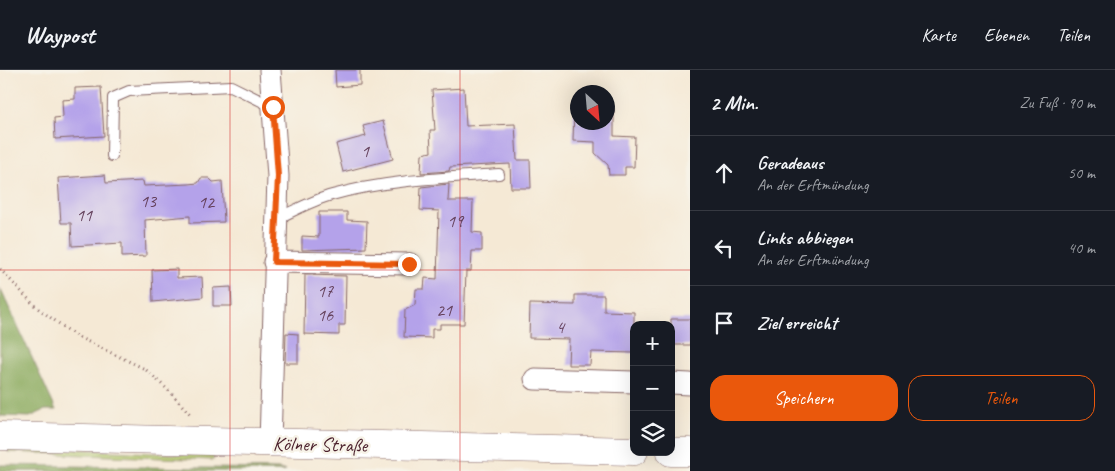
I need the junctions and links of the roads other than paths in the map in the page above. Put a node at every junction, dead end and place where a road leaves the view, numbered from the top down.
1 (270, 70) edge
2 (273, 107) junction
3 (112, 156) dead end
4 (498, 174) dead end
5 (276, 219) junction
6 (274, 262) junction
7 (409, 264) dead end
8 (536, 379) dead end
9 (630, 382) edge
10 (675, 383) edge
11 (690, 384) edge
12 (4, 436) edge
13 (270, 443) junction
14 (630, 450) edge
15 (675, 452) edge
16 (690, 452) edge

1 - 2 street
2 - 3 lane
2 - 5 street
4 - 5 lane
5 - 6 street
6 - 7 street
6 - 13 street
8 - 9 street
10 - 11 street
12 - 13 main road, Kölner Straße
13 - 14 main road, Kölner Straße
15 - 16 main road

